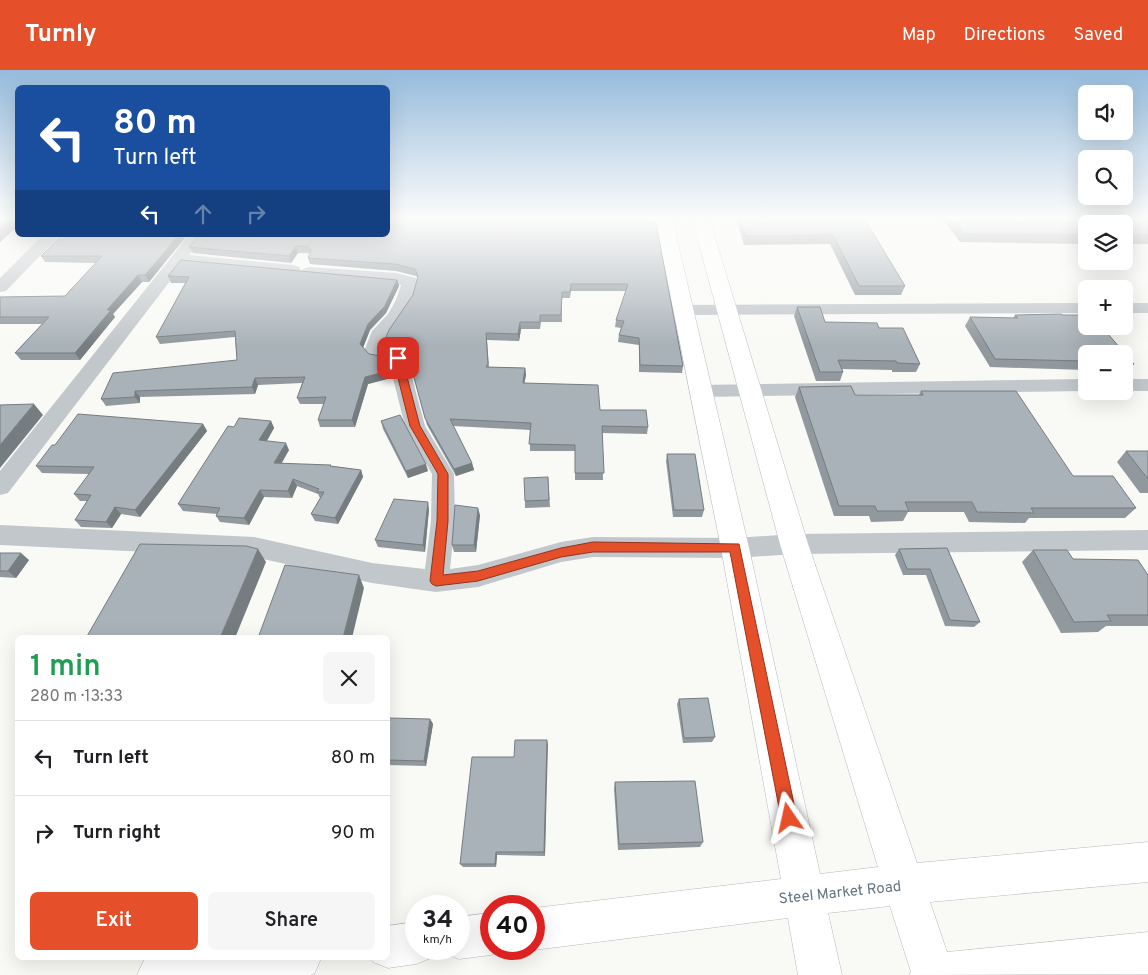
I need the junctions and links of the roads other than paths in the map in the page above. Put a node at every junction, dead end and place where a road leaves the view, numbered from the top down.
1 (26, 260) edge
2 (177, 260) edge
3 (208, 260) edge
4 (672, 260) edge
5 (712, 260) edge
6 (2, 284) edge
7 (1078, 308) edge
8 (1133, 308) edge
9 (1148, 308) edge
10 (726, 309) junction
11 (682, 310) junction
12 (1078, 385) edge
13 (1133, 385) edge
14 (1148, 385) edge
15 (749, 390) junction
16 (699, 391) junction
17 (0, 487) edge
18 (0, 536) edge
19 (1148, 540) edge
20 (794, 544) junction
21 (735, 548) junction
22 (436, 581) junction
23 (1148, 862) edge
24 (904, 884) junction
25 (805, 895) junction
26 (545, 928) edge
27 (405, 945) edge
28 (390, 947) edge
29 (1148, 953) edge
30 (284, 960) edge
31 (160, 975) edge
32 (820, 975) edge
33 (932, 975) edge

1 - 6 street
2 - 17 street
3 - 22 street
4 - 11 street
5 - 10 street
7 - 10 street
8 - 9 street
10 - 11 street
10 - 15 street
11 - 16 street
12 - 15 street
13 - 14 street
15 - 16 street
15 - 20 street
16 - 21 street
18 - 22 street
19 - 20 street
20 - 21 street
20 - 24 street
21 - 22 street
21 - 25 street
23 - 24 street, Steel Market Road
24 - 25 street, Steel Market Road
24 - 33 street
25 - 26 street, Steel Market Road
25 - 32 street
27 - 28 street
29 - 33 street
30 - 31 street

